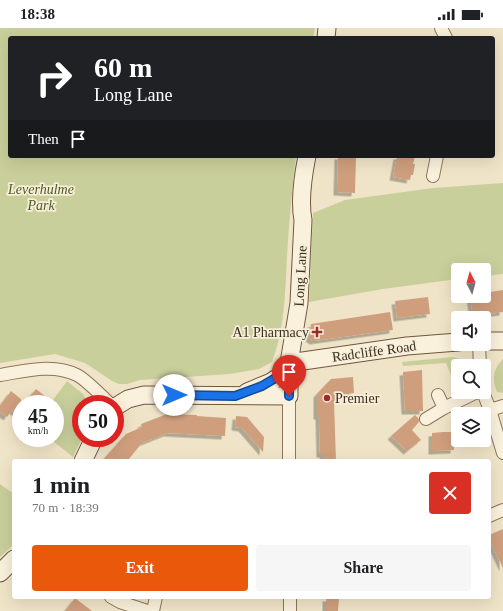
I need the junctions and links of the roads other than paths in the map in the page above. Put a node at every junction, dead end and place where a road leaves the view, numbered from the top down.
1 (306, 158) edge
2 (437, 158) edge
3 (433, 176) dead end
4 (491, 341) edge
5 (503, 341) edge
6 (451, 343) edge
7 (289, 366) junction
8 (0, 375) edge
9 (100, 395) edge
10 (438, 395) dead end
11 (235, 396) junction
12 (289, 396) junction
13 (463, 399) edge
14 (124, 401) edge
15 (503, 406) edge
16 (444, 408) junction
17 (491, 410) edge
18 (491, 413) edge
19 (426, 419) dead end
20 (90, 447) edge
21 (503, 453) edge
22 (84, 459) edge
23 (289, 459) edge
24 (503, 510) edge
25 (491, 515) edge
26 (12, 561) edge
27 (0, 573) edge
28 (115, 599) edge
29 (156, 599) edge
30 (290, 599) edge
31 (146, 611) edge
32 (153, 611) edge
33 (290, 611) edge

1 - 7 main road, Long Lane
2 - 3 street
4 - 5 main road
6 - 7 main road, Radcliffe Road
7 - 11 main road, Radcliffe Road
7 - 12 main road, Long Lane
8 - 9 street
10 - 16 street
11 - 12 main road, Radcliffe Road
11 - 14 main road, Radcliffe Road
12 - 23 street
13 - 16 street
15 - 17 street
16 - 19 street
18 - 21 street
20 - 22 main road
24 - 25 street
26 - 27 main road
28 - 31 street
29 - 32 street
30 - 33 street

